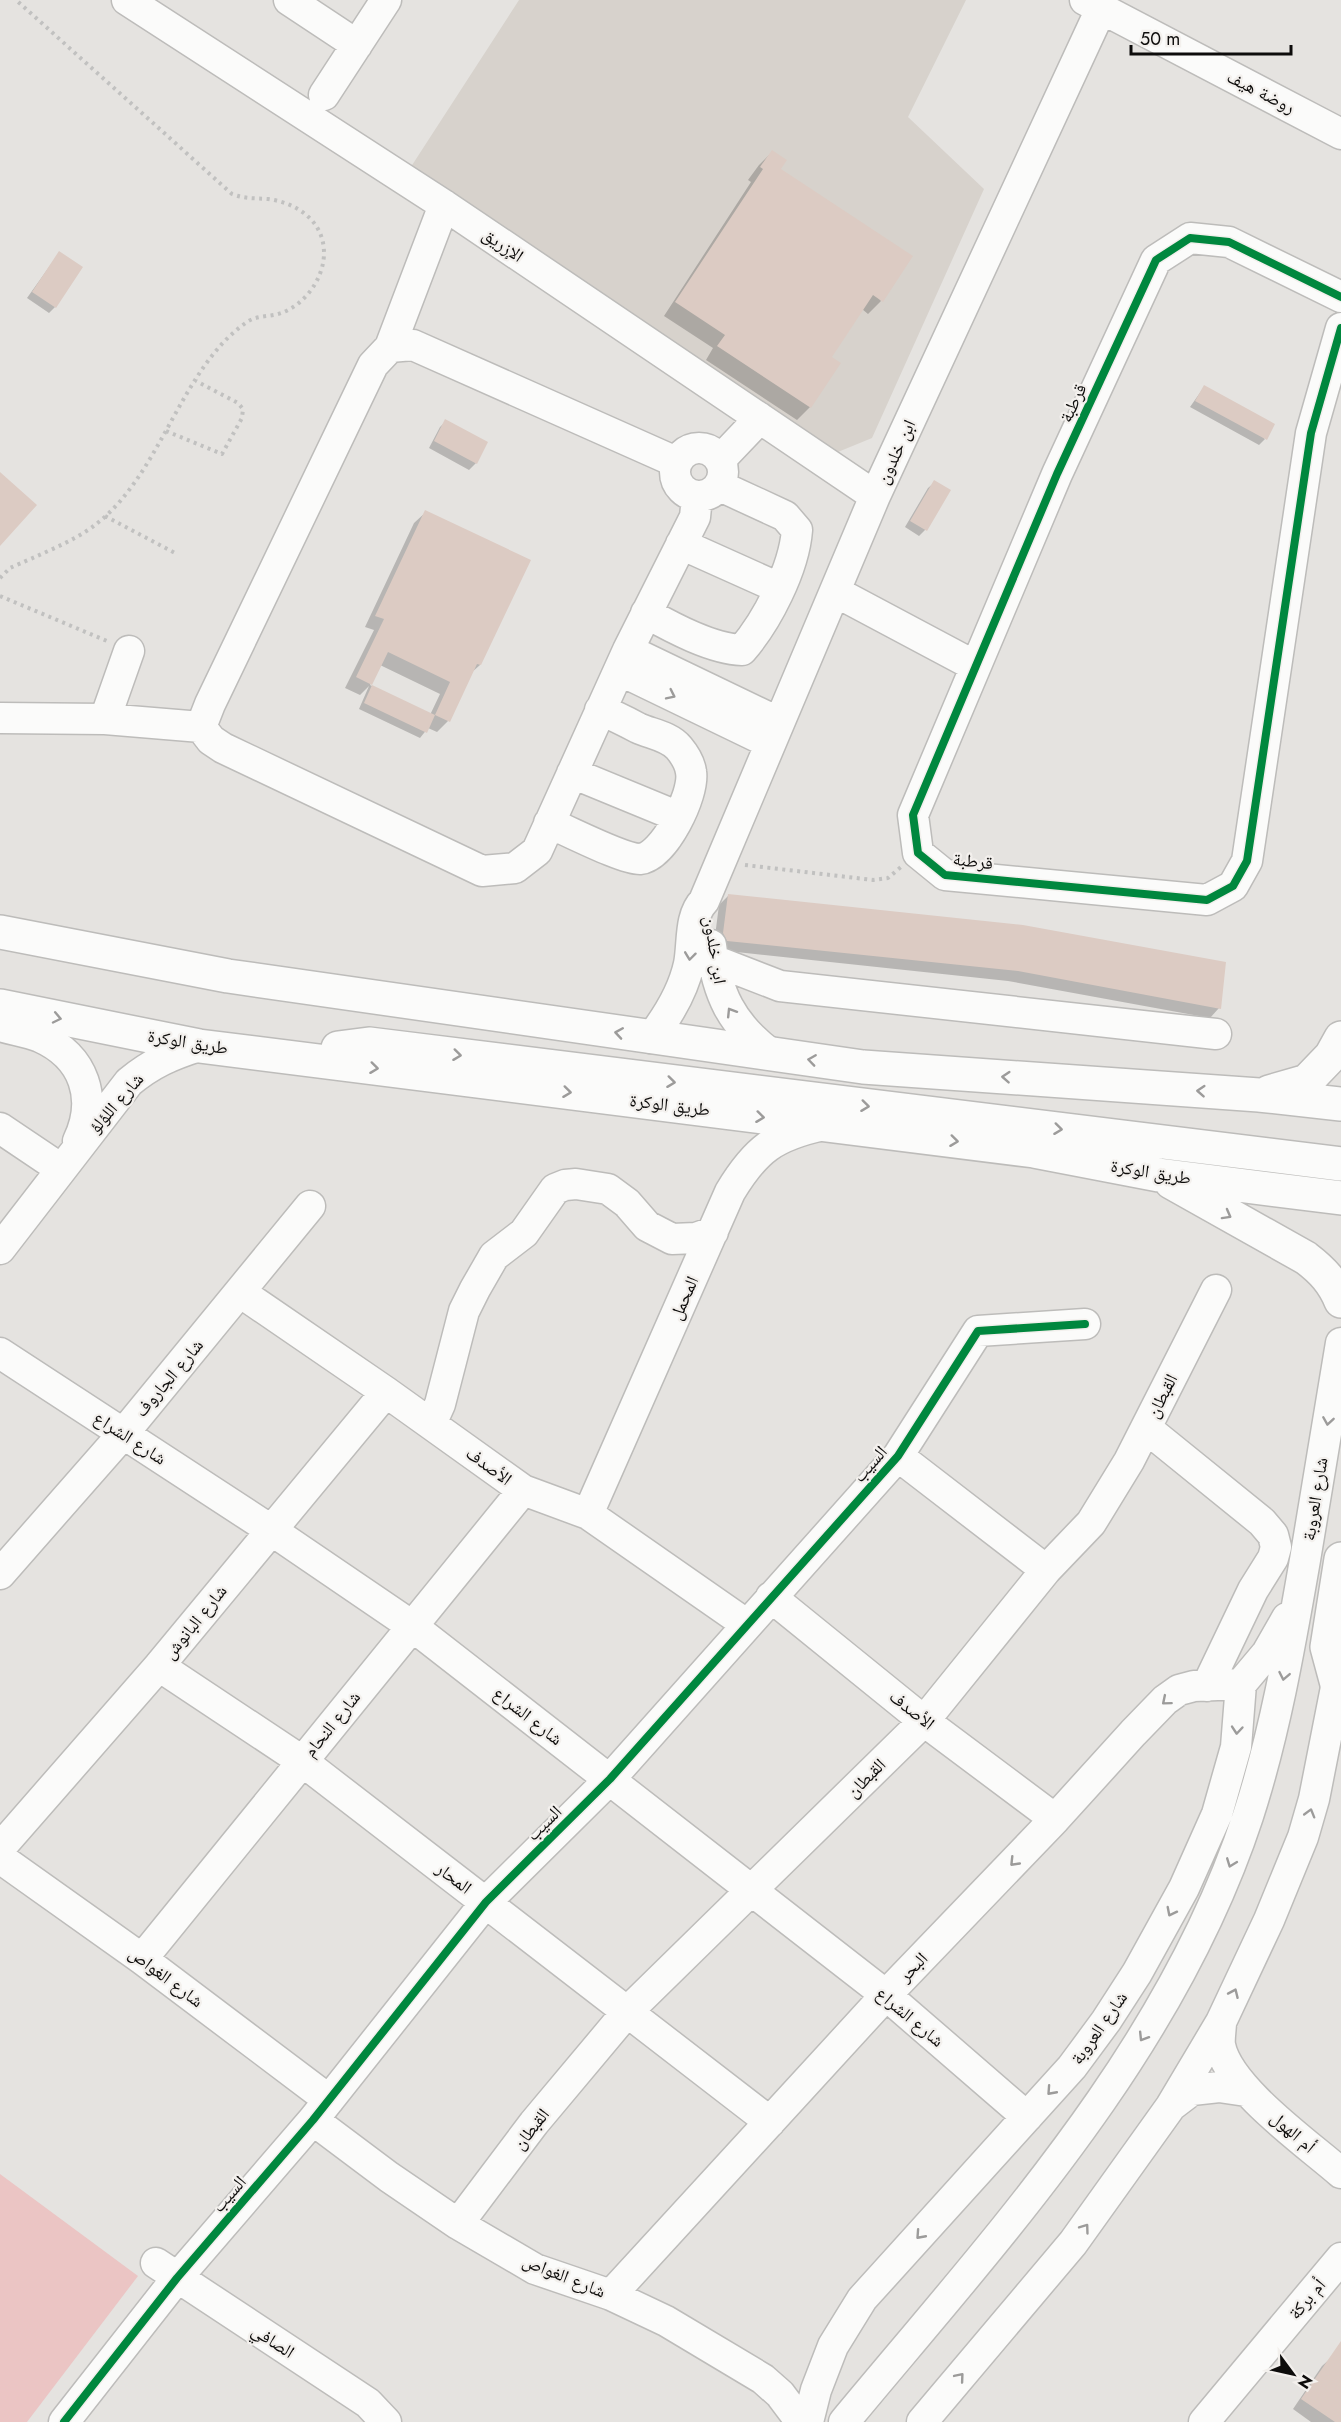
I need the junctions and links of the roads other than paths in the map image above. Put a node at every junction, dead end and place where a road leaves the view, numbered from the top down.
1 (127, 0) edge
2 (289, 0) edge
3 (386, 0) edge
4 (1093, 4) edge
5 (357, 45) junction
6 (324, 95) dead end
7 (1341, 134) edge
8 (444, 205) junction
9 (1341, 297) edge
10 (1341, 328) edge
11 (390, 347) junction
12 (760, 417) junction
13 (676, 462) junction
14 (712, 481) junction
15 (875, 496) junction
16 (681, 544) junction
17 (779, 588) junction
18 (836, 592) junction
19 (646, 613) junction
20 (129, 651) road end
21 (623, 660) junction
22 (975, 666) junction
23 (600, 710) junction
24 (0, 718) edge
25 (105, 719) junction
26 (201, 727) junction
27 (774, 732) junction
28 (572, 773) junction
29 (679, 816) junction
30 (549, 823) junction
31 (704, 901) junction
32 (0, 932) edge
33 (0, 956) edge
34 (713, 960) junction
35 (228, 976) junction
36 (0, 1006) edge
37 (0, 1026) edge
38 (1216, 1034) dead end
39 (651, 1038) junction
40 (1341, 1038) edge
41 (199, 1046) junction
42 (771, 1054) junction
43 (274, 1055) junction
44 (1259, 1095) junction
45 (1341, 1104) edge
46 (824, 1125) junction
47 (0, 1128) edge
48 (66, 1162) junction
49 (1341, 1164) edge
50 (1159, 1174) junction
51 (1341, 1198) edge
52 (309, 1206) dead end
53 (713, 1232) junction
54 (0, 1249) edge
55 (1216, 1290) dead end
56 (240, 1292) junction
57 (1341, 1301) edge
58 (1085, 1324) dead end
59 (1341, 1343) edge
60 (0, 1353) edge
61 (386, 1392) junction
62 (431, 1424) junction
63 (1146, 1428) junction
64 (123, 1434) junction
65 (898, 1456) junction
66 (523, 1490) junction
67 (588, 1514) junction
68 (271, 1530) junction
69 (1341, 1559) edge
70 (1046, 1570) junction
71 (0, 1574) edge
72 (1301, 1584) junction
73 (771, 1597) junction
74 (746, 1624) junction
75 (412, 1626) junction
76 (159, 1666) junction
77 (1340, 1670) edge
78 (1241, 1684) junction
79 (1207, 1686) junction
80 (924, 1720) junction
81 (302, 1761) junction
82 (610, 1779) junction
83 (1055, 1820) junction
84 (0, 1848) edge
85 (0, 1858) edge
86 (753, 1890) junction
87 (486, 1902) junction
88 (142, 1959) junction
89 (886, 1995) junction
90 (627, 2012) junction
91 (1221, 2022) junction
92 (1246, 2091) junction
93 (1171, 2106) junction
94 (321, 2110) junction
95 (1027, 2117) junction
96 (770, 2122) junction
97 (1341, 2173) edge
98 (458, 2223) junction
99 (1341, 2258) edge
100 (166, 2270) junction
101 (610, 2295) junction
102 (824, 2368) junction
103 (763, 2379) junction
104 (64, 2422) edge
105 (387, 2422) edge
106 (801, 2422) edge
107 (808, 2422) edge
108 (844, 2422) edge
109 (922, 2422) edge
110 (1204, 2422) edge

1 - 8 street, الإزريق
2 - 5 street
3 - 5 street
4 - 7 street, روضة هيف
4 - 15 street, ابن خلدون
5 - 6 street
8 - 11 street
8 - 12 street, الإزريق
9 - 22 street, قرطبة
10 - 22 street, قرطبة
11 - 13 street
11 - 26 street
12 - 14 street
12 - 15 street, الإزريق
13 - 14 street
13 - 14 street
14 - 16 street
14 - 17 street
15 - 18 street, ابن خلدون
16 - 17 street
16 - 19 street
17 - 19 street
18 - 22 street
18 - 27 street, ابن خلدون
19 - 21 street
20 - 25 street
21 - 23 street
21 - 27 street
23 - 28 street
23 - 29 street
24 - 25 street
25 - 26 street
26 - 30 street
27 - 31 street, ابن خلدون
28 - 29 street
28 - 30 street
29 - 30 street
31 - 34 street, ابن خلدون
31 -> 39 street, ابن خلدون
32 - 35 highway
33 - 35 highway
34 - 38 street
42 -> 34 street, ابن خلدون
39 -> 35 highway
36 -> 41 highway, طريق الوكرة
37 - 48 street, شارع اللؤلؤ
39 - 42 highway
40 - 44 highway
41 - 43 highway, طريق الوكرة
41 - 48 street, شارع اللؤلؤ
44 -> 42 highway
43 -> 46 highway, طريق الوكرة
43 -> 49 highway
44 - 45 highway
46 -> 50 highway, طريق الوكرة
46 - 53 street, المحمل
47 - 48 street
48 - 54 street, شارع اللؤلؤ
50 - 51 highway, طريق الوكرة
50 -> 57 highway
52 - 56 street, شارع الجاروف
53 - 62 street
53 - 67 street, المحمل
55 - 63 street, القبطان
56 - 61 street, الأصدف
56 - 64 street, شارع الجاروف
58 - 65 street, السيب
59 -> 72 street, شارع العروبة
60 - 64 street, شارع الشراع
61 - 62 street, الأصدف
61 - 68 street, شارع البانوش
62 - 66 street, الأصدف
63 - 70 street, القبطان
63 - 79 street
64 - 68 street, شارع الشراع
64 - 71 street, شارع الجاروف
65 - 70 street, السيب
65 - 73 street, السيب
66 - 67 street, الأصدف
66 - 75 street, شارع النحام
67 - 74 street, الأصدف
68 - 75 street, شارع الشراع
68 - 76 street, شارع البانوش
69 - 77 highway
70 - 80 street, القبطان
72 - 78 street, شارع العروبة
72 -> 108 street, شارع العروبة
73 - 74 street, السيب
73 - 80 street, الأصدف
74 - 82 street, السيب
75 - 81 street, شارع النحام
75 - 82 street, شارع الشراع
76 - 81 street, المحار
76 - 84 street, شارع البانوش
91 -> 77 street
78 - 79 street, البحر
78 -> 95 street, شارع العروبة
79 -> 83 street, البحر
80 - 83 street, الأصدف
80 - 86 street, القبطان
81 - 87 street, المحار
81 - 88 street, شارع النحام
82 - 86 street, شارع الشراع
82 - 87 street, السيب
83 -> 89 street, البحر
85 - 88 street, شارع الغواص
86 - 89 street, شارع الشراع
86 - 90 street, القبطان
87 - 90 street, المحار
87 - 94 street, السيب
88 - 94 street, شارع الغواص
89 - 95 street, شارع الشراع
89 - 96 street, البحر
90 - 96 street, المحار
90 - 98 street, القبطان
91 - 92 street, أم الهول
91 - 93 street
92 - 93 street
92 - 97 street, أم الهول
109 -> 93 street
94 - 98 street, شارع الغواص
94 - 100 street, السيب
95 -> 102 street, شارع العروبة
96 - 101 street, البحر
98 - 101 street, شارع الغواص
99 - 110 street, أم بركة
100 - 104 street, السيب
100 - 105 street, الصافي
101 - 103 street, شارع الغواص
102 - 103 street, شارع الغواص
102 - 107 street, شارع العروبة
103 - 106 street, شارع الغواص

